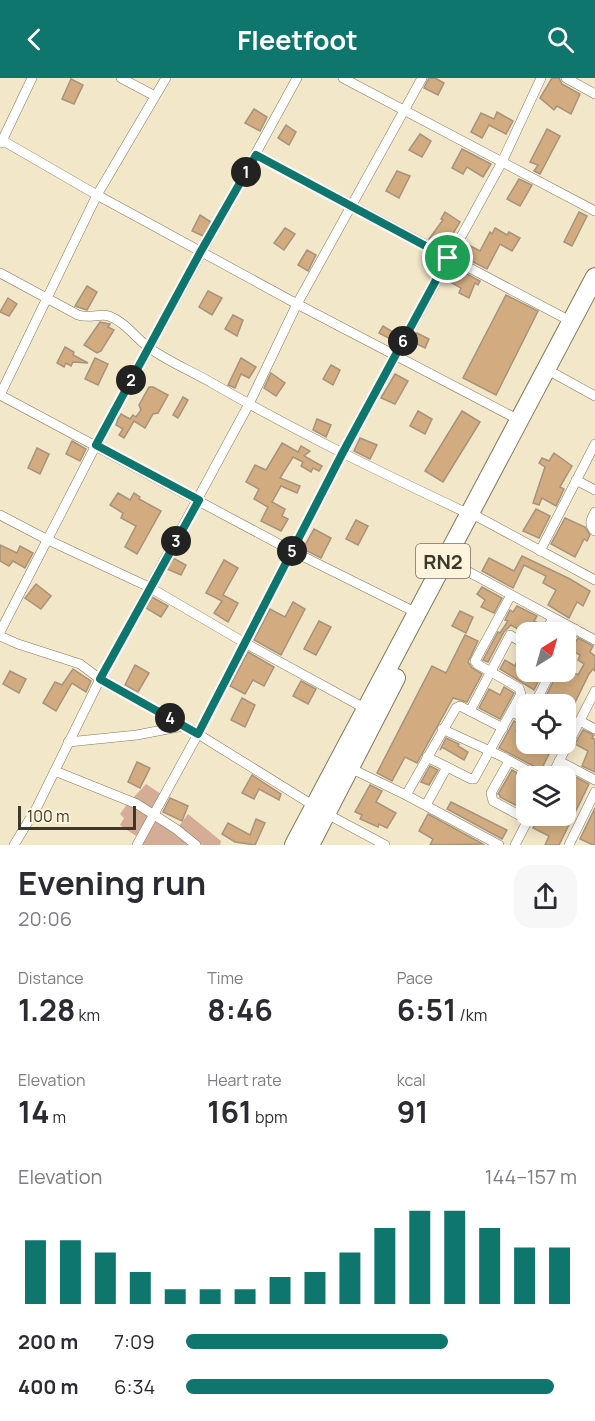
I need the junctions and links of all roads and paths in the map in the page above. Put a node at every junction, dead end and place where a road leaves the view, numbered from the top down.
1 (32, 78) edge
2 (122, 78) edge
3 (166, 78) edge
4 (297, 78) edge
5 (343, 78) edge
6 (423, 78) edge
7 (541, 78) edge
8 (566, 78) edge
9 (595, 94) edge
10 (155, 96) junction
11 (405, 110) junction
12 (1, 141) edge
13 (256, 155) junction
14 (502, 162) junction
15 (97, 195) junction
16 (352, 206) junction
17 (595, 212) edge
18 (201, 251) junction
19 (448, 258) junction
20 (0, 273) edge
21 (595, 278) edge
22 (47, 297) junction
23 (595, 300) edge
24 (297, 304) junction
25 (572, 322) junction
26 (149, 347) junction
27 (395, 356) junction
28 (555, 374) junction
29 (0, 395) edge
30 (595, 396) edge
31 (249, 405) junction
32 (519, 420) junction
33 (96, 445) junction
34 (594, 447) edge
35 (342, 454) junction
36 (576, 480) junction
37 (595, 490) edge
38 (199, 500) junction
39 (595, 512) edge
40 (0, 514) edge
41 (473, 516) junction
42 (595, 531) edge
43 (48, 540) junction
44 (292, 551) junction
45 (540, 551) junction
46 (454, 564) junction
47 (595, 580) edge
48 (149, 587) junction
49 (511, 595) junction
50 (417, 613) junction
51 (553, 618) junction
52 (551, 622) edge
53 (561, 622) edge
54 (576, 630) edge
55 (0, 634) edge
56 (516, 639) edge
57 (595, 640) edge
58 (245, 643) junction
59 (490, 672) junction
60 (100, 679) junction
61 (595, 692) edge
62 (366, 709) junction
63 (470, 711) junction
64 (512, 712) junction
65 (516, 714) edge
66 (580, 721) junction
67 (183, 726) junction
68 (503, 728) junction
69 (576, 728) edge
70 (442, 729) junction
71 (595, 729) edge
72 (198, 734) junction
73 (68, 742) junction
74 (491, 752) junction
75 (562, 754) edge
76 (427, 758) junction
77 (509, 760) junction
78 (559, 761) junction
79 (519, 766) edge
80 (556, 766) edge
81 (447, 767) junction
82 (350, 768) junction
83 (55, 771) junction
84 (595, 780) edge
85 (595, 792) edge
86 (406, 795) junction
87 (592, 804) edge
88 (426, 805) junction
89 (320, 810) junction
90 (516, 812) edge
91 (154, 814) junction
92 (525, 826) edge
93 (572, 844) edge
94 (14, 845) edge
95 (137, 845) edge
96 (196, 845) edge
97 (294, 845) edge
98 (310, 845) edge
99 (384, 845) edge
100 (499, 845) edge
101 (515, 845) edge

1 - 12 street
2 - 10 street
3 - 10 street
4 - 13 street
5 - 11 street
6 - 11 street
7 - 14 street
8 - 9 street
10 - 15 street
11 - 14 street
11 - 16 street
12 - 15 street
13 - 16 street
13 - 18 street
14 - 17 street
14 - 19 street
15 - 18 street
15 - 22 street
16 - 19 street
16 - 24 street
18 - 24 street
18 - 26 street
19 - 25 street
19 - 27 street
20 - 22 street
21 - 25 highway, RN2
22 - 26 street
22 - 29 street
23 - 28 highway, RN2
24 - 27 street
24 - 31 street
25 - 32 highway, RN2
26 - 31 street
26 - 33 street
27 - 32 street
27 - 35 street
28 - 30 street
28 - 41 highway, RN2
29 - 33 street
31 - 35 street
31 - 38 street
32 - 41 highway, RN2
33 - 38 street
33 - 43 street
34 - 36 street
35 - 41 street
35 - 44 street
36 - 37 street
36 - 45 street
38 - 44 street
38 - 48 street
39 - 42 street
40 - 43 street
41 - 45 street
41 - 46 highway, RN2
41 - 50 highway, RN2
43 - 48 street
43 - 55 street
44 - 50 street
44 - 58 street
45 - 47 street
46 - 49 street
46 - 82 highway, RN2
48 - 58 street
48 - 60 street
49 - 51 street
49 - 59 street
50 - 62 highway, RN2
51 - 52 street
51 - 53 street
54 - 57 street
55 - 60 street
56 - 59 street
58 - 62 street
58 - 72 street
59 - 63 street
59 - 64 street
60 - 67 street
60 - 73 street
61 - 66 street
62 - 89 highway, RN2
63 - 68 street
63 - 70 street
64 - 65 street
64 - 68 street
66 - 69 street
66 - 71 street
67 - 72 street
67 - 73 street
68 - 74 street
70 - 74 street
70 - 76 street
72 - 89 street
72 - 91 street
73 - 83 street
74 - 77 street
74 - 81 street
75 - 78 street
76 - 81 street
76 - 86 street
77 - 79 street
77 - 90 street
78 - 80 street
78 - 84 street
81 - 88 street
82 - 86 street
82 - 89 highway, RN2
83 - 91 street
83 - 94 street
85 - 87 street
86 - 88 street
87 - 93 street
88 - 100 street
89 - 97 highway, RN2
89 - 98 highway, RN2
89 - 99 street
91 - 95 street
91 - 96 street
92 - 101 street

